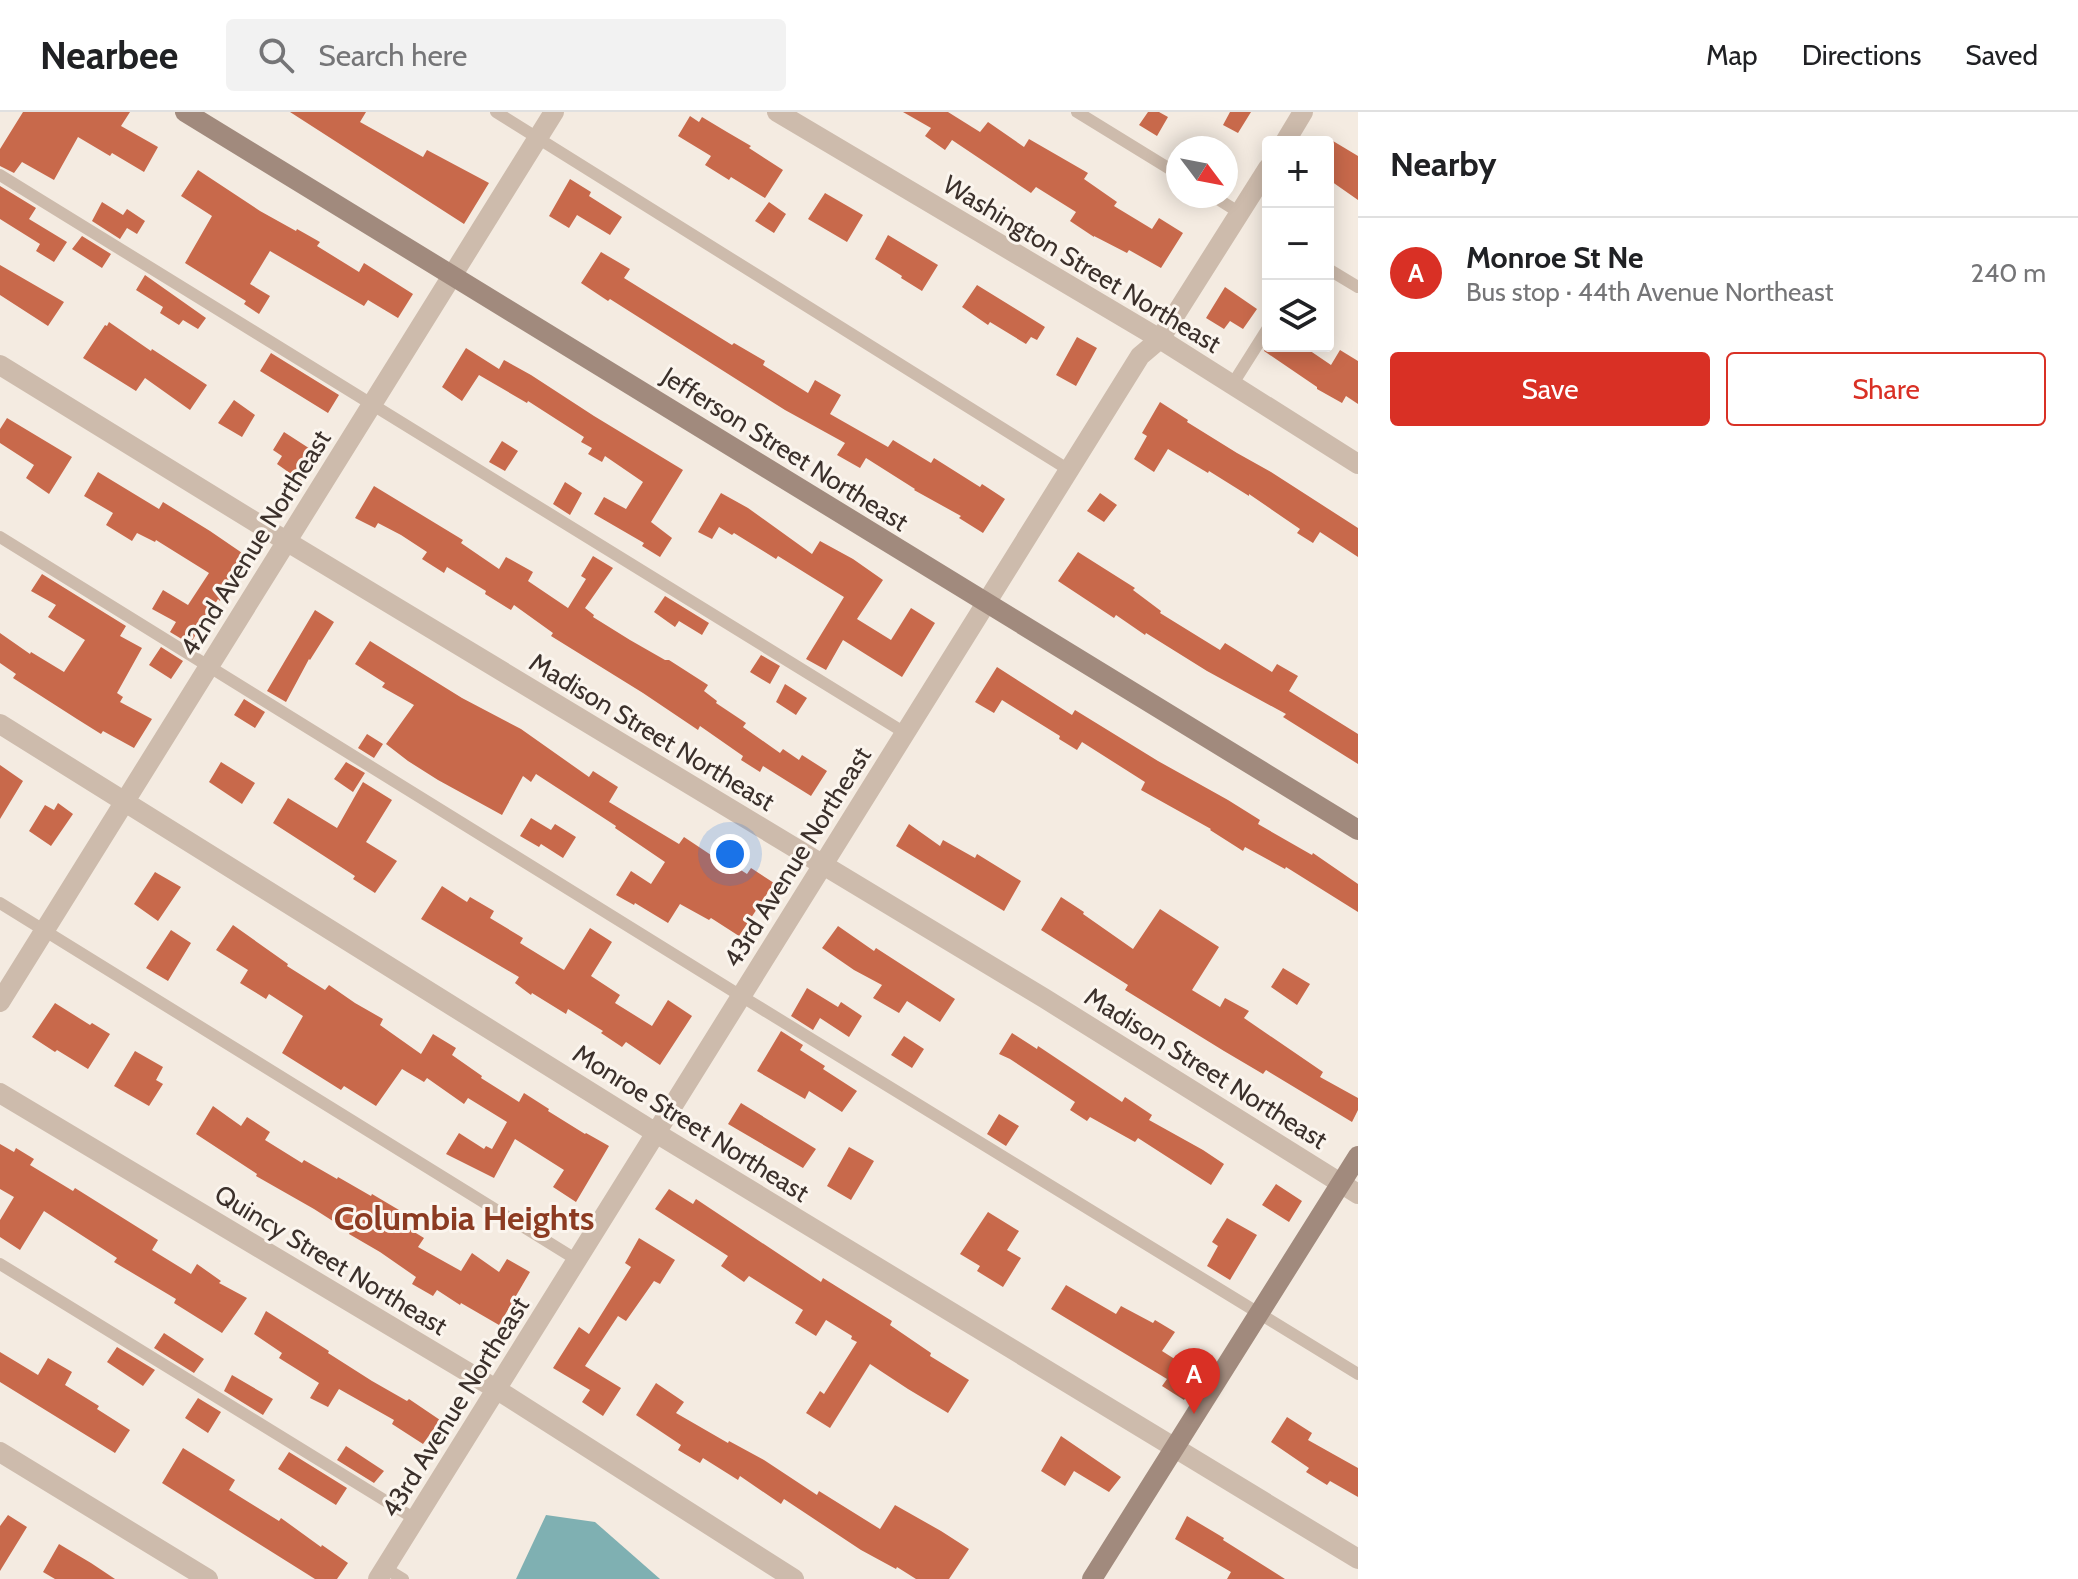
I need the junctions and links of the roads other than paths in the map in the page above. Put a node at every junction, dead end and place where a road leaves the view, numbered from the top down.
1 (185, 112) edge
2 (496, 112) edge
3 (554, 112) edge
4 (777, 112) edge
5 (1077, 112) edge
6 (1303, 112) edge
7 (1289, 136) edge
8 (538, 137) junction
9 (1166, 167) edge
10 (0, 175) edge
11 (1262, 178) edge
12 (1232, 208) edge
13 (1240, 213) junction
14 (1334, 273) edge
15 (452, 275) junction
16 (1358, 287) edge
17 (1262, 338) edge
18 (1160, 339) junction
19 (0, 365) edge
20 (1232, 385) junction
21 (371, 405) junction
22 (1358, 464) edge
23 (1069, 470) junction
24 (0, 537) edge
25 (286, 541) junction
26 (986, 603) junction
27 (209, 666) junction
28 (0, 724) edge
29 (905, 733) junction
30 (125, 802) junction
31 (1358, 830) edge
32 (823, 865) junction
33 (0, 903) edge
34 (45, 930) junction
35 (741, 996) junction
36 (0, 1002) edge
37 (0, 1093) edge
38 (656, 1133) junction
39 (1358, 1156) edge
40 (1350, 1189) edge
41 (577, 1260) junction
42 (0, 1264) edge
43 (1259, 1313) junction
44 (1358, 1374) edge
45 (496, 1389) junction
46 (1174, 1449) junction
47 (0, 1452) edge
48 (415, 1519) junction
49 (1358, 1559) edge
50 (381, 1573) edge
51 (208, 1579) edge
52 (403, 1579) edge
53 (794, 1579) edge
54 (1093, 1579) edge

1 - 15 street, Jefferson Street Northeast
2 - 8 lane
3 - 8 street, 42nd Avenue Northeast
4 - 18 street, Washington Street Northeast
5 - 9 lane
6 - 7 street
8 - 15 street, 42nd Avenue Northeast
8 - 23 lane
10 - 21 lane
11 - 13 street, 43rd Avenue Northeast
12 - 13 lane
13 - 18 street, 43rd Avenue Northeast
14 - 16 lane
15 - 21 street, 42nd Avenue Northeast
15 - 26 street, Jefferson Street Northeast
17 - 20 lane
18 - 20 street, Washington Street Northeast
18 - 23 street, 43rd Avenue Northeast
19 - 25 street, Madison Street Northeast
20 - 22 street, Washington Street Northeast
21 - 25 street, 42nd Avenue Northeast
21 - 29 lane
23 - 26 street, 43rd Avenue Northeast
24 - 27 lane
25 - 27 street, 42nd Avenue Northeast
25 - 32 street, Madison Street Northeast
26 - 29 street, 43rd Avenue Northeast
26 - 31 street, Jefferson Street Northeast
27 - 30 street, 42nd Avenue Northeast
27 - 35 lane
28 - 30 street, Monroe Street Northeast
29 - 32 street, 43rd Avenue Northeast
30 - 34 street, 42nd Avenue Northeast
30 - 38 street, Monroe Street Northeast
32 - 35 street, 43rd Avenue Northeast
32 - 40 street, Madison Street Northeast
33 - 34 lane
34 - 36 street, 42nd Avenue Northeast
34 - 41 lane
35 - 38 street, 43rd Avenue Northeast
35 - 43 lane
37 - 45 street, Quincy Street Northeast
38 - 41 street, 43rd Avenue Northeast
38 - 46 street, Monroe Street Northeast
39 - 40 street
40 - 43 street
41 - 45 street, 43rd Avenue Northeast
42 - 48 lane
43 - 44 lane
43 - 46 street
45 - 48 street, 43rd Avenue Northeast
45 - 53 street, Quincy Street Northeast
46 - 49 street, Monroe Street Northeast
46 - 54 street
47 - 51 street
48 - 50 street, 43rd Avenue Northeast
50 - 52 lane

